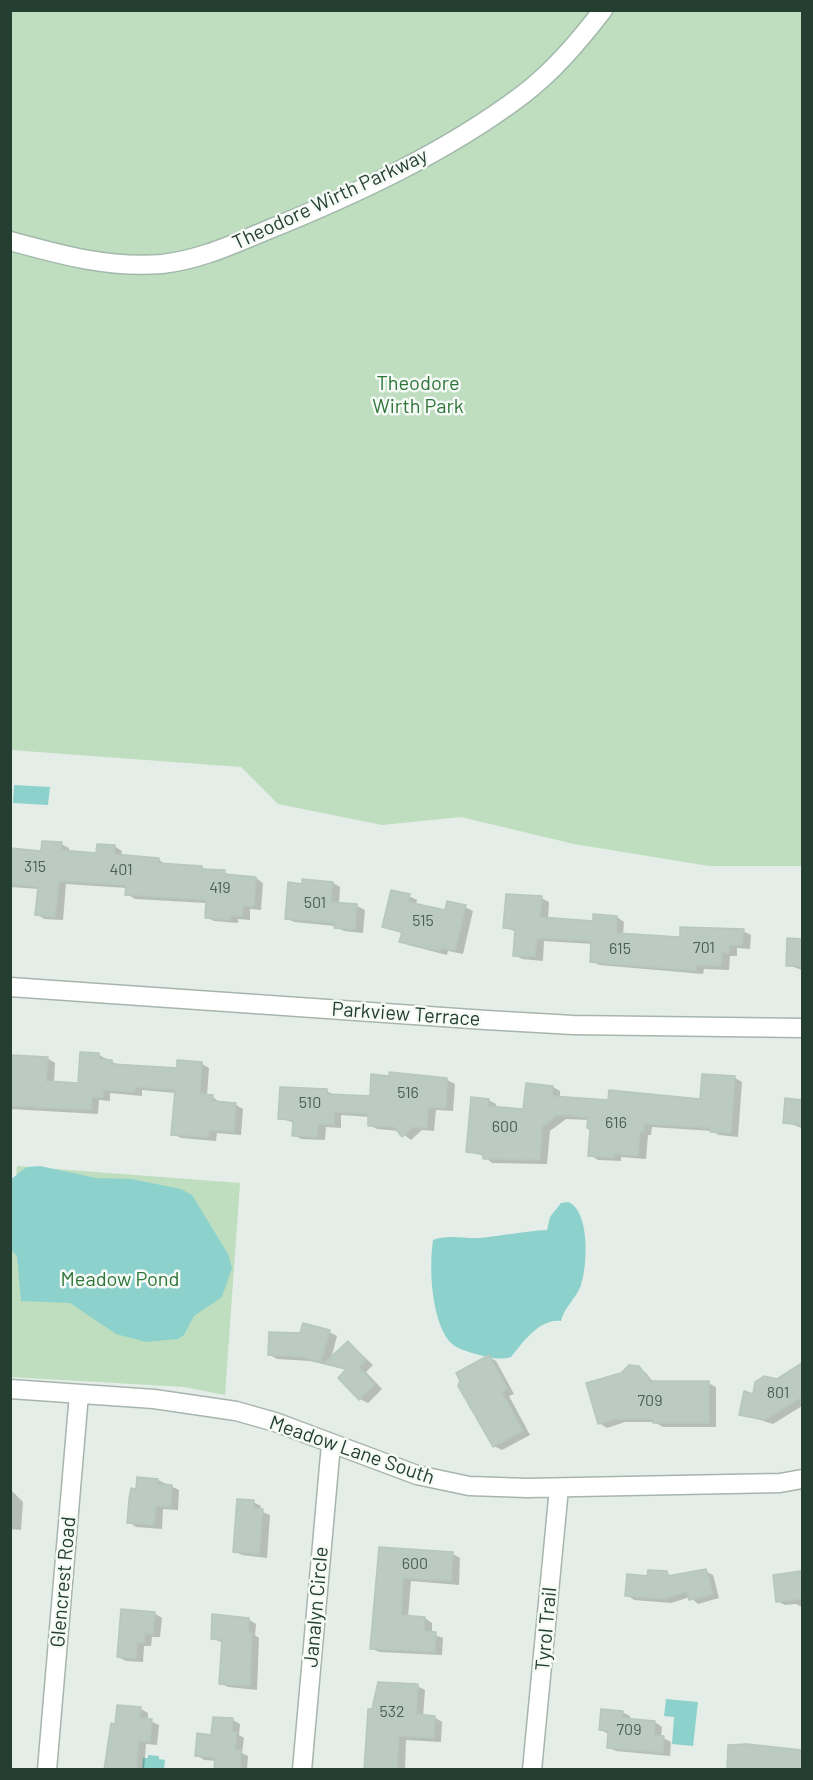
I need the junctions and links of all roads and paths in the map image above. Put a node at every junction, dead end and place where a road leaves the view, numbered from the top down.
1 (603, 10) edge
2 (10, 241) edge
3 (10, 987) edge
4 (802, 1028) edge
5 (10, 1389) edge
6 (79, 1394) junction
7 (331, 1444) junction
8 (802, 1479) edge
9 (559, 1488) junction
10 (47, 1770) edge
11 (302, 1770) edge
12 (532, 1770) edge

1 - 2 street, Theodore Wirth Parkway
3 - 4 street, Parkview Terrace
5 - 6 street, Meadow Lane South
6 - 7 street, Meadow Lane South
6 - 10 street, Glencrest Road
7 - 9 street, Meadow Lane South
7 - 11 street, Janalyn Circle
8 - 9 street, Meadow Lane South
9 - 12 street, Tyrol Trail

